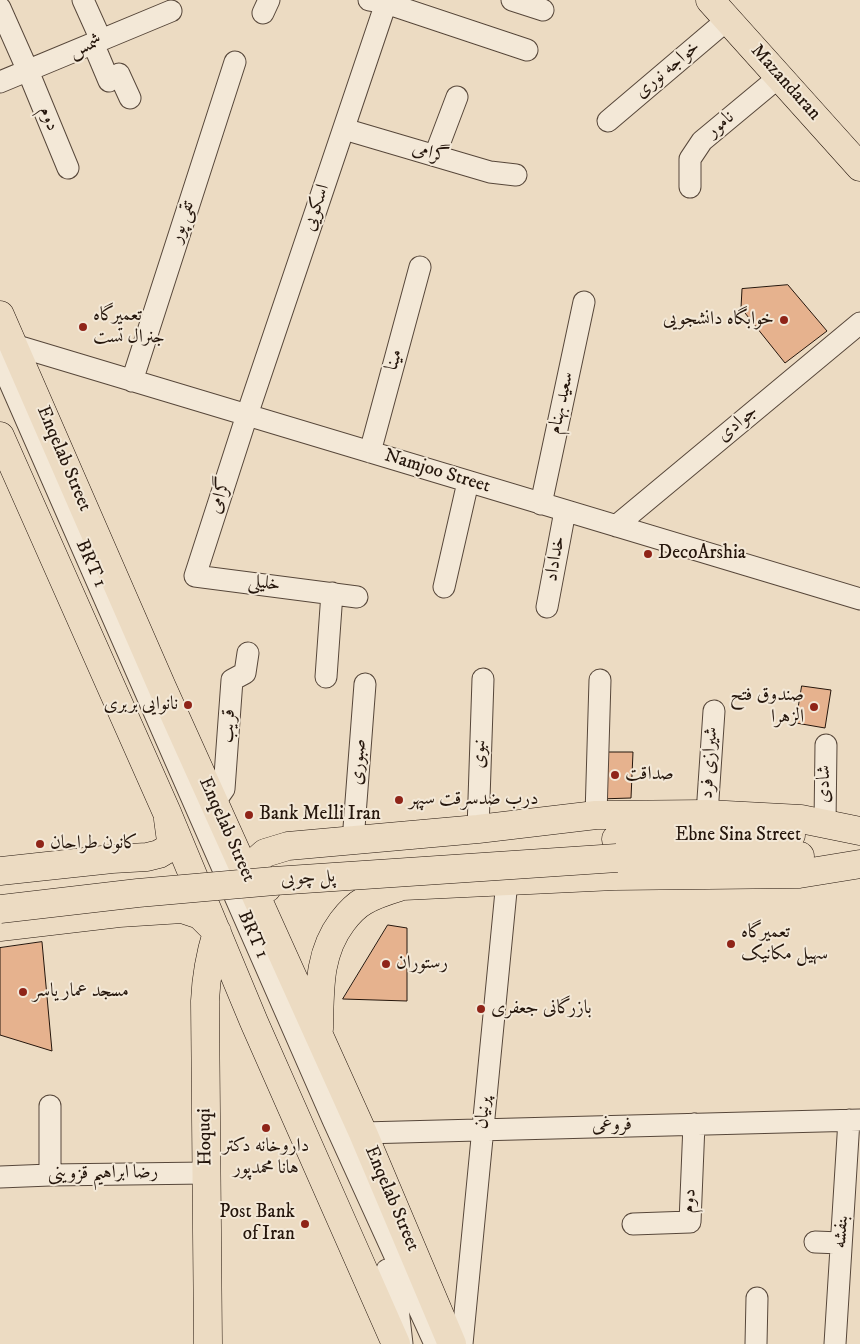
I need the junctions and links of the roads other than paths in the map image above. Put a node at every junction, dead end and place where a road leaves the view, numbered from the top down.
1 (84, 0) edge
2 (512, 0) edge
3 (381, 1) edge
4 (0, 8) edge
5 (543, 10) dead end
6 (719, 10) edge
7 (171, 11) dead end
8 (97, 42) junction
9 (527, 50) dead end
10 (235, 62) dead end
11 (28, 71) junction
12 (779, 77) junction
13 (0, 82) edge
14 (456, 97) dead end
15 (130, 98) dead end
16 (608, 121) dead end
17 (344, 129) junction
18 (435, 156) junction
19 (860, 166) edge
20 (68, 168) dead end
21 (516, 175) dead end
22 (690, 187) dead end
23 (420, 267) dead end
24 (584, 302) dead end
25 (0, 315) edge
26 (860, 322) edge
27 (7, 353) edge
28 (132, 381) junction
29 (0, 394) edge
30 (247, 416) junction
31 (0, 436) edge
32 (370, 452) junction
33 (468, 482) junction
34 (541, 504) junction
35 (565, 511) junction
36 (616, 526) junction
37 (195, 576) joint
38 (444, 587) dead end
39 (332, 593) junction
40 (357, 597) dead end
41 (860, 599) edge
42 (547, 608) dead end
43 (248, 653) dead end
44 (326, 677) dead end
45 (483, 679) dead end
46 (600, 680) dead end
47 (365, 684) dead end
48 (714, 711) dead end
49 (826, 745) dead end
50 (218, 811) junction
51 (707, 814) junction
52 (168, 815) junction
53 (596, 815) junction
54 (825, 823) junction
55 (478, 829) junction
56 (860, 831) edge
57 (353, 841) junction
58 (288, 846) junction
59 (616, 848) junction
60 (112, 859) junction
61 (860, 863) edge
62 (0, 870) edge
63 (507, 881) junction
64 (403, 886) junction
65 (0, 891) edge
66 (0, 909) edge
67 (119, 913) junction
68 (0, 927) edge
69 (217, 932) junction
70 (319, 1035) junction
71 (50, 1106) dead end
72 (855, 1120) edge
73 (694, 1124) junction
74 (483, 1130) junction
75 (363, 1132) junction
76 (50, 1174) junction
77 (206, 1174) junction
78 (0, 1177) edge
79 (852, 1201) edge
80 (633, 1224) dead end
81 (815, 1242) dead end
82 (841, 1243) junction
83 (757, 1298) dead end
84 (208, 1344) edge
85 (396, 1344) edge
86 (402, 1344) edge
87 (435, 1344) edge
88 (452, 1344) edge
89 (462, 1344) edge
90 (756, 1344) edge
91 (835, 1344) edge

1 - 8 street
2 - 5 street
3 - 9 street
3 - 17 street, اسکویی
4 - 11 street, دوم
6 - 12 main road, Mazandaran
6 - 16 street, خواجه نوری
7 - 8 street, شمس
8 - 11 street, شمس
8 - 15 street
10 - 28 street, تقی پور
11 - 13 street, شمس
11 - 20 street, دوم
12 - 19 main road, Mazandaran
12 - 22 street, نامور
14 - 18 street
17 - 18 street, گرامی
17 - 30 street, اسکویی
18 - 21 street, گرامی
23 - 32 street, مینا
24 - 34 street, سعید بهنام
25 - 27 main road, Enqelab Street
26 - 36 street, جوادی
27 - 28 street, Namjoo Street
27 - 50 main road, Enqelab Street
27 - 87 street, BRT 1
28 - 30 street, Namjoo Street
29 - 86 street, BRT 1
30 - 32 street, Namjoo Street
30 - 37 street, گرامی
31 - 52 main road
32 - 33 street, Namjoo Street
33 - 34 street, Namjoo Street
33 - 38 street
34 - 35 street, Namjoo Street
35 - 36 street, Namjoo Street
35 - 42 street, خداداد
36 - 41 street, Namjoo Street
37 - 39 street, خلیلی
39 - 40 street, خلیلی
39 - 44 street
43 - 50 street, قریب
45 - 55 street, نبوی
46 - 53 street
47 - 57 street, صبوری
48 - 51 street, شیرازی فرد
49 - 54 street, شادی
50 - 58 main road
50 - 70 main road, Enqelab Street
51 - 53 main road
51 - 54 main road
52 - 60 main road
52 - 69 main road
53 - 55 main road
54 - 56 main road
55 - 57 main road
56 - 59 main road, Ebne Sina Street
57 - 58 main road
58 - 64 main road
59 - 61 main road, Ebne Sina Street
59 - 65 main road, پل چوبی
59 - 66 main road, پل چوبی, bridge
60 - 62 main road
60 - 67 main road
61 - 63 main road
63 - 64 main road
63 - 74 street, پرنیان
64 - 70 main road
67 - 68 main road
67 - 69 main road
69 - 77 main road, Hoquqi
69 - 85 main road
70 - 75 main road, Enqelab Street
71 - 76 street
72 - 73 street, فروغی
72 - 79 street, بنفشه
73 - 74 street, فروغی
73 - 80 street, دوم
74 - 75 street, فروغی
74 - 89 street, پرنیان
75 - 88 main road, Enqelab Street
76 - 77 street, رضا ابراهیم قزوینی
76 - 78 street, رضا ابراهیم قزوینی
77 - 84 main road, Hoquqi
79 - 82 street, بنفشه
81 - 82 street
82 - 91 street, بنفشه
83 - 90 street

